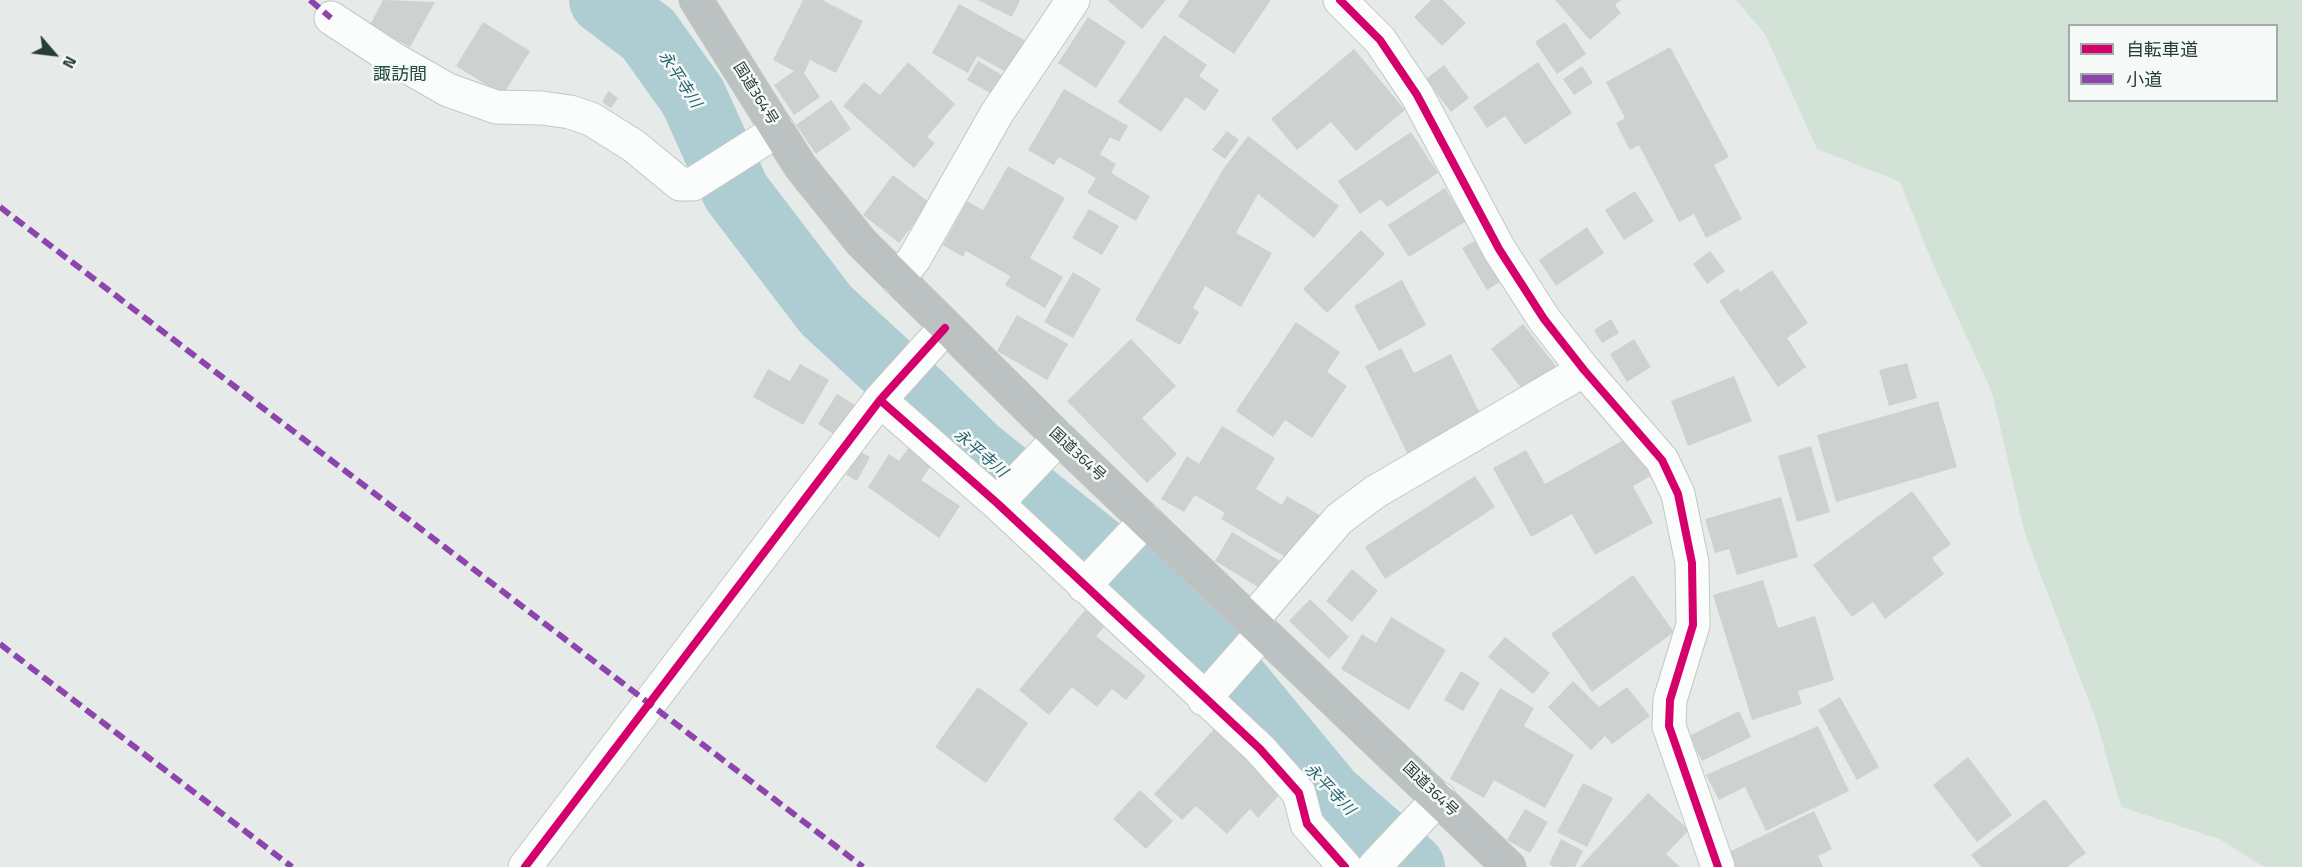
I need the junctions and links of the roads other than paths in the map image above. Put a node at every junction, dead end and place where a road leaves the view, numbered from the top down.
1 (696, 0) edge
2 (1073, 0) edge
3 (1340, 0) edge
4 (331, 18) dead end
5 (769, 135) junction
6 (898, 279) junction
7 (939, 335) junction
8 (1584, 370) junction
9 (884, 396) junction
10 (1053, 445) junction
11 (1000, 500) junction
12 (1139, 527) junction
13 (1087, 583) junction
14 (1255, 632) junction
15 (1207, 695) junction
16 (1432, 805) junction
17 (525, 867) edge
18 (1345, 867) edge
19 (1374, 867) edge
20 (1509, 867) edge
21 (1718, 867) edge

1 - 5 highway, 国道364号
2 - 6 street
3 - 8 street
4 - 5 street
5 - 6 highway, 国道364号
6 - 7 highway, 国道364号
7 - 9 street
7 - 10 highway, 国道364号
8 - 14 street
8 - 21 street
9 - 11 street
9 - 17 street
10 - 11 street
10 - 12 highway, 国道364号
11 - 13 street
12 - 13 street
12 - 14 highway, 国道364号
13 - 15 street
14 - 15 street
14 - 16 highway, 国道364号
15 - 18 street
16 - 19 street
16 - 20 highway, 国道364号

